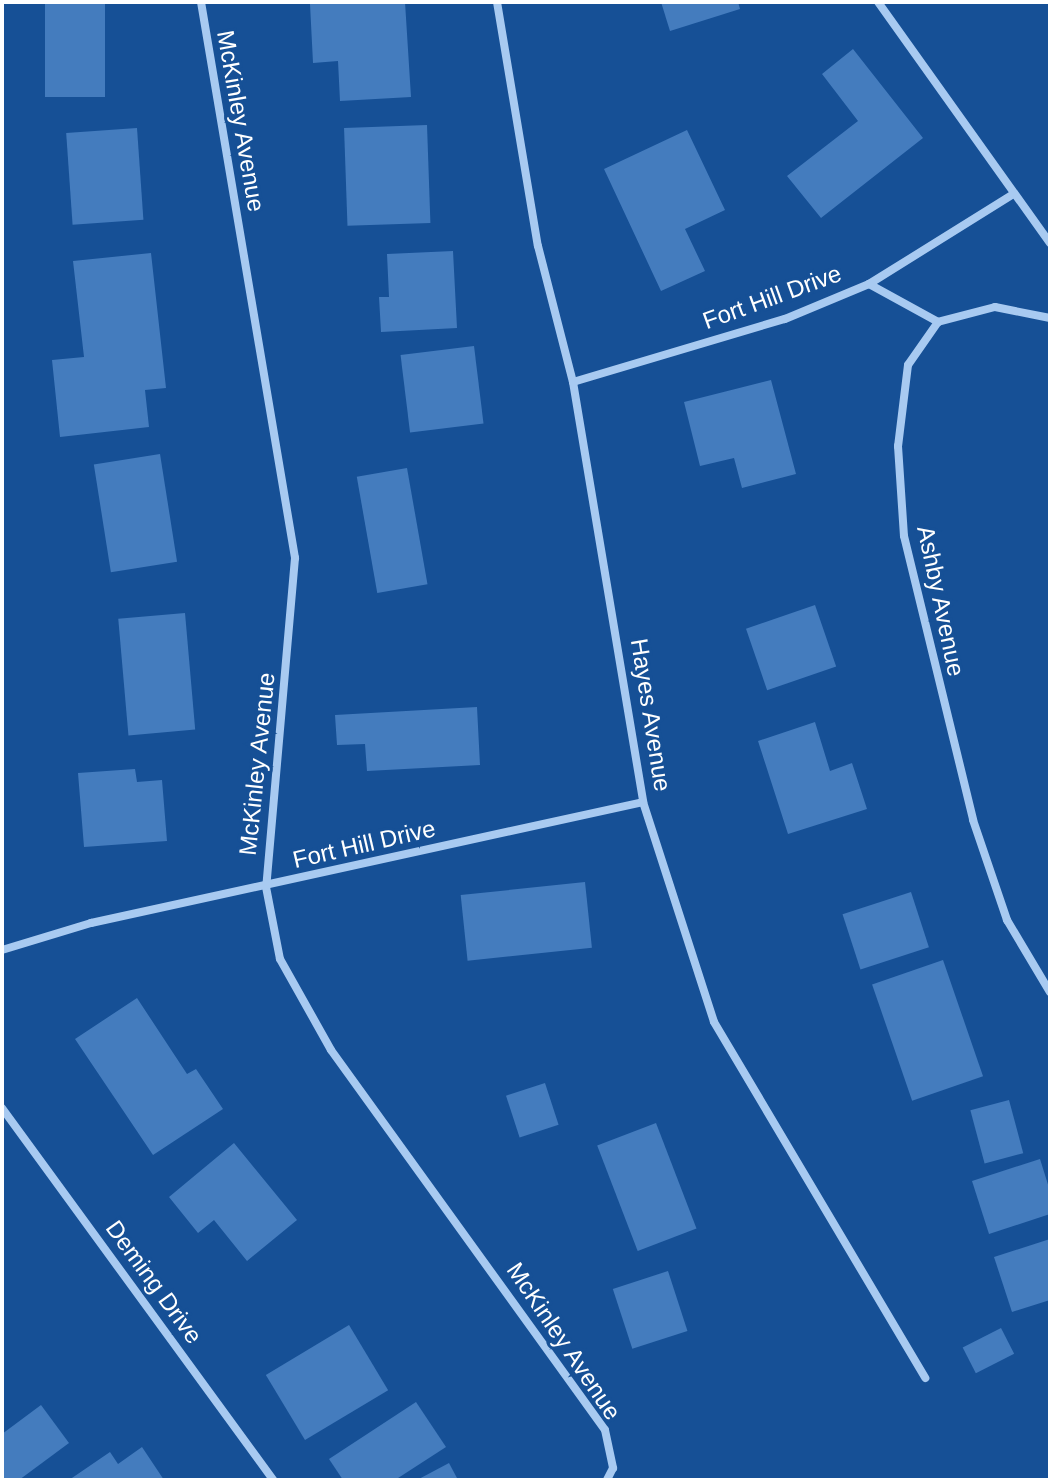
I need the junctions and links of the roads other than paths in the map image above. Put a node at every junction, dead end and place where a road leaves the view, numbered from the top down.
1 (201, 2) edge
2 (497, 2) edge
3 (878, 2) edge
4 (1012, 195) junction
5 (1050, 243) edge
6 (869, 284) junction
7 (1050, 318) edge
8 (938, 322) junction
9 (573, 382) junction
10 (643, 802) junction
11 (266, 887) junction
12 (2, 950) edge
13 (1050, 992) edge
14 (2, 1108) edge
15 (925, 1378) dead end
16 (273, 1480) edge
17 (607, 1480) edge

1 - 11 street, McKinley Avenue
2 - 9 street, Hayes Avenue
3 - 4 street
4 - 5 street
4 - 6 street, Fort Hill Drive
6 - 8 street
6 - 9 street, Fort Hill Drive
7 - 8 street
8 - 13 street, Ashby Avenue
9 - 10 street, Hayes Avenue
10 - 11 street, Fort Hill Drive
10 - 15 street, Hayes Avenue
11 - 12 street, Fort Hill Drive
11 - 17 street, McKinley Avenue
14 - 16 street, Deming Drive

